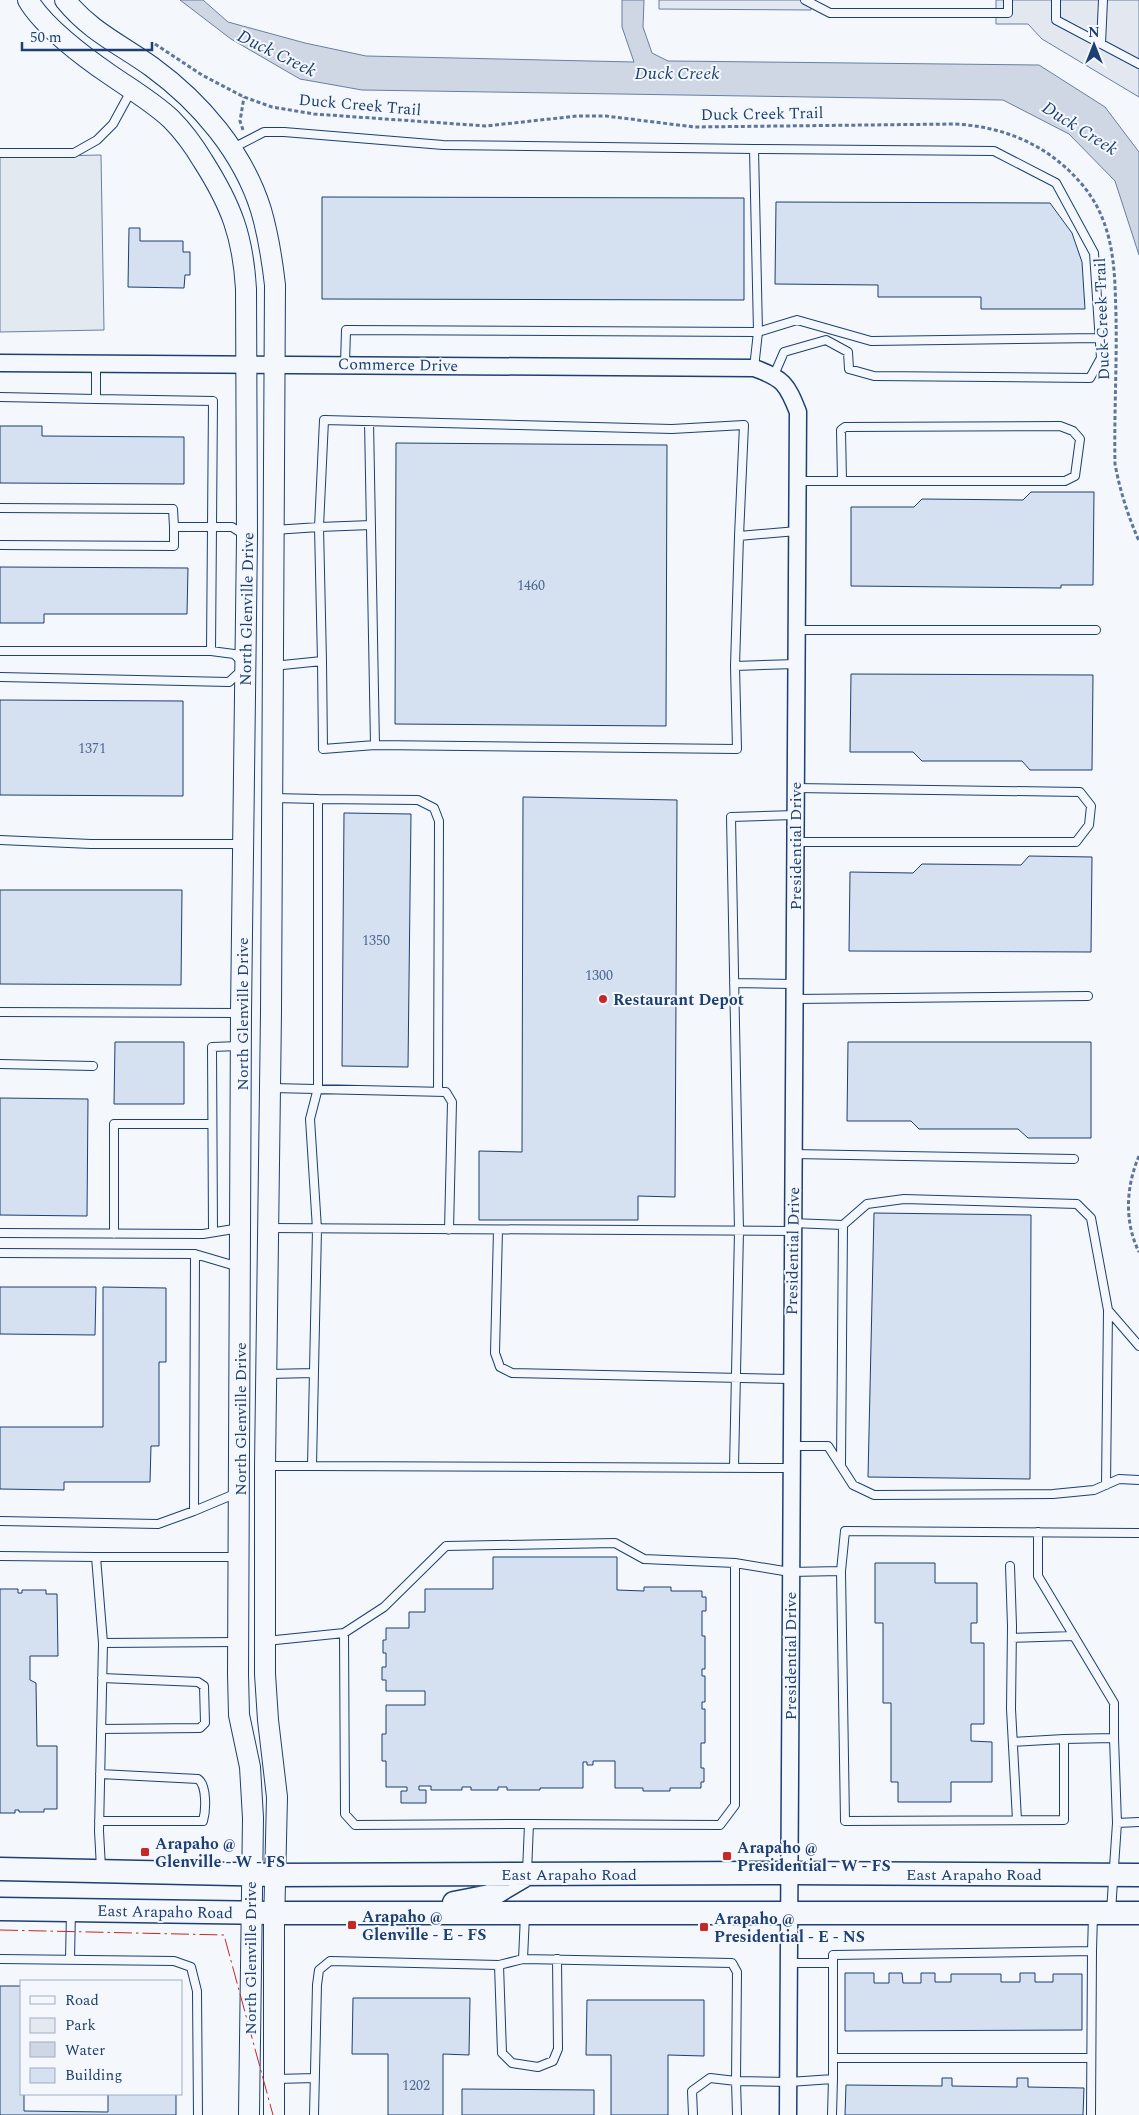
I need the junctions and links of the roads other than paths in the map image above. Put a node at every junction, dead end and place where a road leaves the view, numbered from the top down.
1 (28, 0) edge
2 (65, 0) edge
3 (805, 0) edge
4 (1008, 0) edge
5 (1056, 0) edge
6 (1103, 0) edge
7 (1101, 44) junction
8 (1139, 64) edge
9 (132, 90) junction
10 (239, 145) junction
11 (754, 149) junction
12 (0, 153) edge
13 (828, 329) junction
14 (758, 332) junction
15 (1100, 338) junction
16 (826, 340) junction
17 (0, 363) edge
18 (96, 363) junction
19 (275, 363) junction
20 (246, 364) junction
21 (345, 364) junction
22 (754, 368) junction
23 (774, 375) junction
24 (789, 389) joint
25 (0, 397) edge
26 (96, 399) junction
27 (369, 421) junction
28 (797, 482) junction
29 (842, 482) junction
30 (0, 508) edge
31 (371, 525) junction
32 (174, 527) junction
33 (212, 527) junction
34 (319, 527) junction
35 (274, 530) junction
36 (797, 531) junction
37 (739, 536) junction
38 (247, 537) junction
39 (0, 545) edge
40 (274, 568) junction
41 (796, 630) junction
42 (1096, 630) dead end
43 (0, 651) edge
44 (211, 651) junction
45 (322, 661) junction
46 (796, 664) junction
47 (246, 666) junction
48 (273, 666) junction
49 (735, 666) junction
50 (0, 677) edge
51 (375, 745) junction
52 (795, 788) junction
53 (272, 798) junction
54 (318, 799) junction
55 (795, 815) junction
56 (0, 840) edge
57 (795, 842) junction
58 (243, 844) junction
59 (734, 983) junction
60 (794, 992) junction
61 (1088, 996) dead end
62 (0, 1012) edge
63 (271, 1012) junction
64 (241, 1013) junction
65 (241, 1046) junction
66 (0, 1064) edge
67 (93, 1066) dead end
68 (270, 1088) junction
69 (318, 1088) junction
70 (438, 1092) junction
71 (212, 1124) junction
72 (793, 1154) junction
73 (1074, 1158) dead end
74 (842, 1225) junction
75 (792, 1227) junction
76 (240, 1228) junction
77 (268, 1228) junction
78 (317, 1229) junction
79 (449, 1230) junction
80 (498, 1230) junction
81 (739, 1231) junction
82 (213, 1232) junction
83 (0, 1233) edge
84 (114, 1234) junction
85 (0, 1253) edge
86 (195, 1254) junction
87 (240, 1268) junction
88 (268, 1268) junction
89 (1108, 1310) junction
90 (1139, 1346) edge
91 (314, 1373) junction
92 (266, 1374) junction
93 (737, 1379) junction
94 (791, 1379) junction
95 (791, 1446) junction
96 (841, 1464) junction
97 (265, 1466) junction
98 (312, 1466) junction
99 (734, 1468) junction
100 (791, 1468) junction
101 (1139, 1480) edge
102 (1106, 1485) junction
103 (239, 1492) junction
104 (194, 1511) junction
105 (0, 1521) edge
106 (1038, 1532) junction
107 (1139, 1533) edge
108 (0, 1556) edge
109 (96, 1556) junction
110 (239, 1557) junction
111 (735, 1563) junction
112 (1010, 1566) dead end
113 (841, 1571) junction
114 (790, 1572) junction
115 (344, 1633) junction
116 (1074, 1636) junction
117 (1012, 1638) junction
118 (266, 1641) junction
119 (238, 1642) junction
120 (103, 1643) junction
121 (102, 1678) junction
122 (101, 1729) junction
123 (1114, 1738) junction
124 (1064, 1739) junction
125 (1012, 1742) junction
126 (100, 1774) junction
127 (99, 1820) junction
128 (1017, 1820) junction
129 (1117, 1822) junction
130 (1139, 1822) edge
131 (529, 1824) junction
132 (0, 1869) edge
133 (101, 1870) junction
134 (789, 1873) junction
135 (251, 1874) junction
136 (527, 1874) junction
137 (276, 1875) junction
138 (1113, 1875) junction
139 (1139, 1875) edge
140 (0, 1909) edge
141 (71, 1910) junction
142 (252, 1912) junction
143 (274, 1913) junction
144 (438, 1913) junction
145 (526, 1913) junction
146 (1102, 1913) junction
147 (1139, 1913) edge
148 (790, 1914) junction
149 (1092, 1951) junction
150 (0, 1959) edge
151 (70, 1959) junction
152 (523, 1959) junction
153 (557, 1960) junction
154 (790, 1963) junction
155 (833, 1964) junction
156 (500, 1965) junction
157 (833, 2058) junction
158 (1091, 2058) junction
159 (315, 2078) junction
160 (274, 2079) junction
161 (833, 2079) junction
162 (736, 2081) junction
163 (789, 2082) junction
164 (198, 2115) edge
165 (250, 2115) edge
166 (274, 2115) edge
167 (314, 2115) edge
168 (693, 2115) edge
169 (737, 2115) edge
170 (788, 2115) edge
171 (832, 2115) edge
172 (1090, 2115) edge

1 - 9 street, North Glenville Drive
2 - 10 street, North Glenville Drive
3 - 4 lane
5 - 7 lane
6 - 7 lane
7 - 8 lane
9 - 12 lane
9 - 20 street, North Glenville Drive
10 - 11 lane
10 - 19 street, North Glenville Drive
11 - 14 lane
11 - 15 lane
13 - 14 lane
13 - 15 lane
13 - 16 lane
14 - 21 lane
14 - 22 lane
15 - 16 lane
16 - 23 lane
17 - 18 street, Commerce Drive
18 - 20 street, Commerce Drive
18 - 26 lane
19 - 20 street, Commerce Drive
19 - 21 street, Commerce Drive
19 - 35 street, North Glenville Drive
20 - 38 street, North Glenville Drive
21 - 22 street, Commerce Drive
22 - 23 street, Commerce Drive
23 - 24 street, Commerce Drive
24 - 28 street, Presidential Drive
25 - 26 lane
26 - 33 lane
27 - 31 lane
27 - 34 lane
27 - 37 lane
28 - 29 lane
28 - 36 street, Presidential Drive
29 - 29 lane
30 - 32 lane
31 - 34 lane
31 - 51 lane
32 - 33 lane
32 - 39 lane
33 - 38 lane
33 - 44 lane
34 - 35 lane
34 - 45 lane
35 - 40 street, North Glenville Drive
36 - 37 lane
36 - 41 street, Presidential Drive
37 - 49 lane
38 - 40 street
38 - 47 street, North Glenville Drive
40 - 48 street, North Glenville Drive
41 - 42 lane
41 - 46 street, Presidential Drive
43 - 44 lane
44 - 47 lane
45 - 48 lane
45 - 51 lane
46 - 49 lane
46 - 52 street, Presidential Drive
47 - 48 street
47 - 50 lane
47 - 58 street, North Glenville Drive
48 - 53 street, North Glenville Drive
49 - 51 lane
52 - 55 street, Presidential Drive
52 - 57 lane
53 - 54 lane
53 - 63 street, North Glenville Drive
54 - 69 lane
54 - 70 lane
55 - 57 street, Presidential Drive
55 - 59 lane
56 - 58 lane
57 - 60 street, Presidential Drive
58 - 64 street, North Glenville Drive
59 - 60 lane
59 - 81 lane
60 - 61 lane
60 - 72 street, Presidential Drive
62 - 64 lane
63 - 64 street
63 - 68 street, North Glenville Drive
64 - 65 street, North Glenville Drive
65 - 71 lane
65 - 76 street, North Glenville Drive
66 - 67 lane
68 - 69 lane
68 - 77 street, North Glenville Drive
69 - 70 lane
69 - 78 lane
70 - 79 lane
71 - 82 lane
71 - 84 lane
72 - 73 lane
72 - 75 street, Presidential Drive
74 - 75 lane
74 - 89 lane
74 - 96 lane
75 - 81 lane
75 - 94 street, Presidential Drive
76 - 77 street
76 - 82 lane
76 - 87 street, North Glenville Drive
77 - 78 lane
77 - 88 street, North Glenville Drive
78 - 79 lane
78 - 91 lane
79 - 80 lane
80 - 81 lane
80 - 93 lane
81 - 93 lane
82 - 84 lane
83 - 84 lane
85 - 86 lane
86 - 87 lane
86 - 104 lane
87 - 88 street
87 - 103 street, North Glenville Drive
88 - 92 street, North Glenville Drive
89 - 90 lane
89 - 102 lane
91 - 92 lane
91 - 98 lane
92 - 97 street, North Glenville Drive
93 - 94 lane
93 - 99 lane
94 - 95 street, Presidential Drive
95 - 96 lane
95 - 100 street, Presidential Drive
96 - 102 lane
97 - 98 lane
97 - 118 street, North Glenville Drive
98 - 99 lane
99 - 100 lane
100 - 114 street, Presidential Drive
101 - 102 lane
103 - 104 lane
103 - 110 street, North Glenville Drive
104 - 105 lane
106 - 107 lane
106 - 113 lane
106 - 116 lane
108 - 109 lane
109 - 110 lane
109 - 120 lane
110 - 119 street, North Glenville Drive
111 - 114 lane
111 - 115 lane
111 - 131 lane
112 - 117 lane
113 - 114 lane
113 - 128 lane
114 - 134 street, Presidential Drive
115 - 118 lane
115 - 131 lane
116 - 117 lane
116 - 123 lane
117 - 125 lane
118 - 119 street
118 - 137 street, North Glenville Drive
119 - 120 lane
119 - 135 street, North Glenville Drive
120 - 121 lane
121 - 122 lane
121 - 122 lane
122 - 126 lane
123 - 124 lane
123 - 129 lane
124 - 125 lane
124 - 128 lane
125 - 128 lane
126 - 127 lane
126 - 127 lane
127 - 133 lane
129 - 130 lane
129 - 138 lane
131 - 136 lane
132 - 133 main road, East Arapaho Road
133 - 135 main road, East Arapaho Road
134 - 136 main road, East Arapaho Road
134 - 138 main road, East Arapaho Road
134 - 148 street, Presidential Drive
135 - 137 main road, East Arapaho Road
135 - 142 street, North Glenville Drive
136 - 137 main road, East Arapaho Road
136 - 144 main road
137 - 143 street, North Glenville Drive
138 - 139 main road, East Arapaho Road
138 - 146 lane
140 - 141 main road, East Arapaho Road
141 - 142 main road, East Arapaho Road
141 - 151 lane
142 - 143 main road, East Arapaho Road
142 - 165 street, North Glenville Drive
143 - 144 main road, East Arapaho Road
143 - 160 street, North Glenville Drive
144 - 145 main road, East Arapaho Road
145 - 148 main road, East Arapaho Road
145 - 152 lane
146 - 147 main road, East Arapaho Road
146 - 148 main road, East Arapaho Road
146 - 149 lane
148 - 154 street, Presidential Drive
149 - 155 lane
149 - 158 lane
150 - 151 lane
151 - 164 lane
152 - 153 lane
152 - 156 lane
153 - 156 lane
153 - 162 lane
154 - 155 lane
154 - 163 street, Presidential Drive
155 - 157 lane
156 - 159 lane
157 - 158 lane
157 - 161 lane
158 - 172 lane
159 - 160 lane
159 - 167 lane
160 - 166 street, North Glenville Drive
161 - 163 lane
161 - 171 lane
162 - 163 lane
162 - 168 lane
162 - 169 lane
163 - 170 street, Presidential Drive

